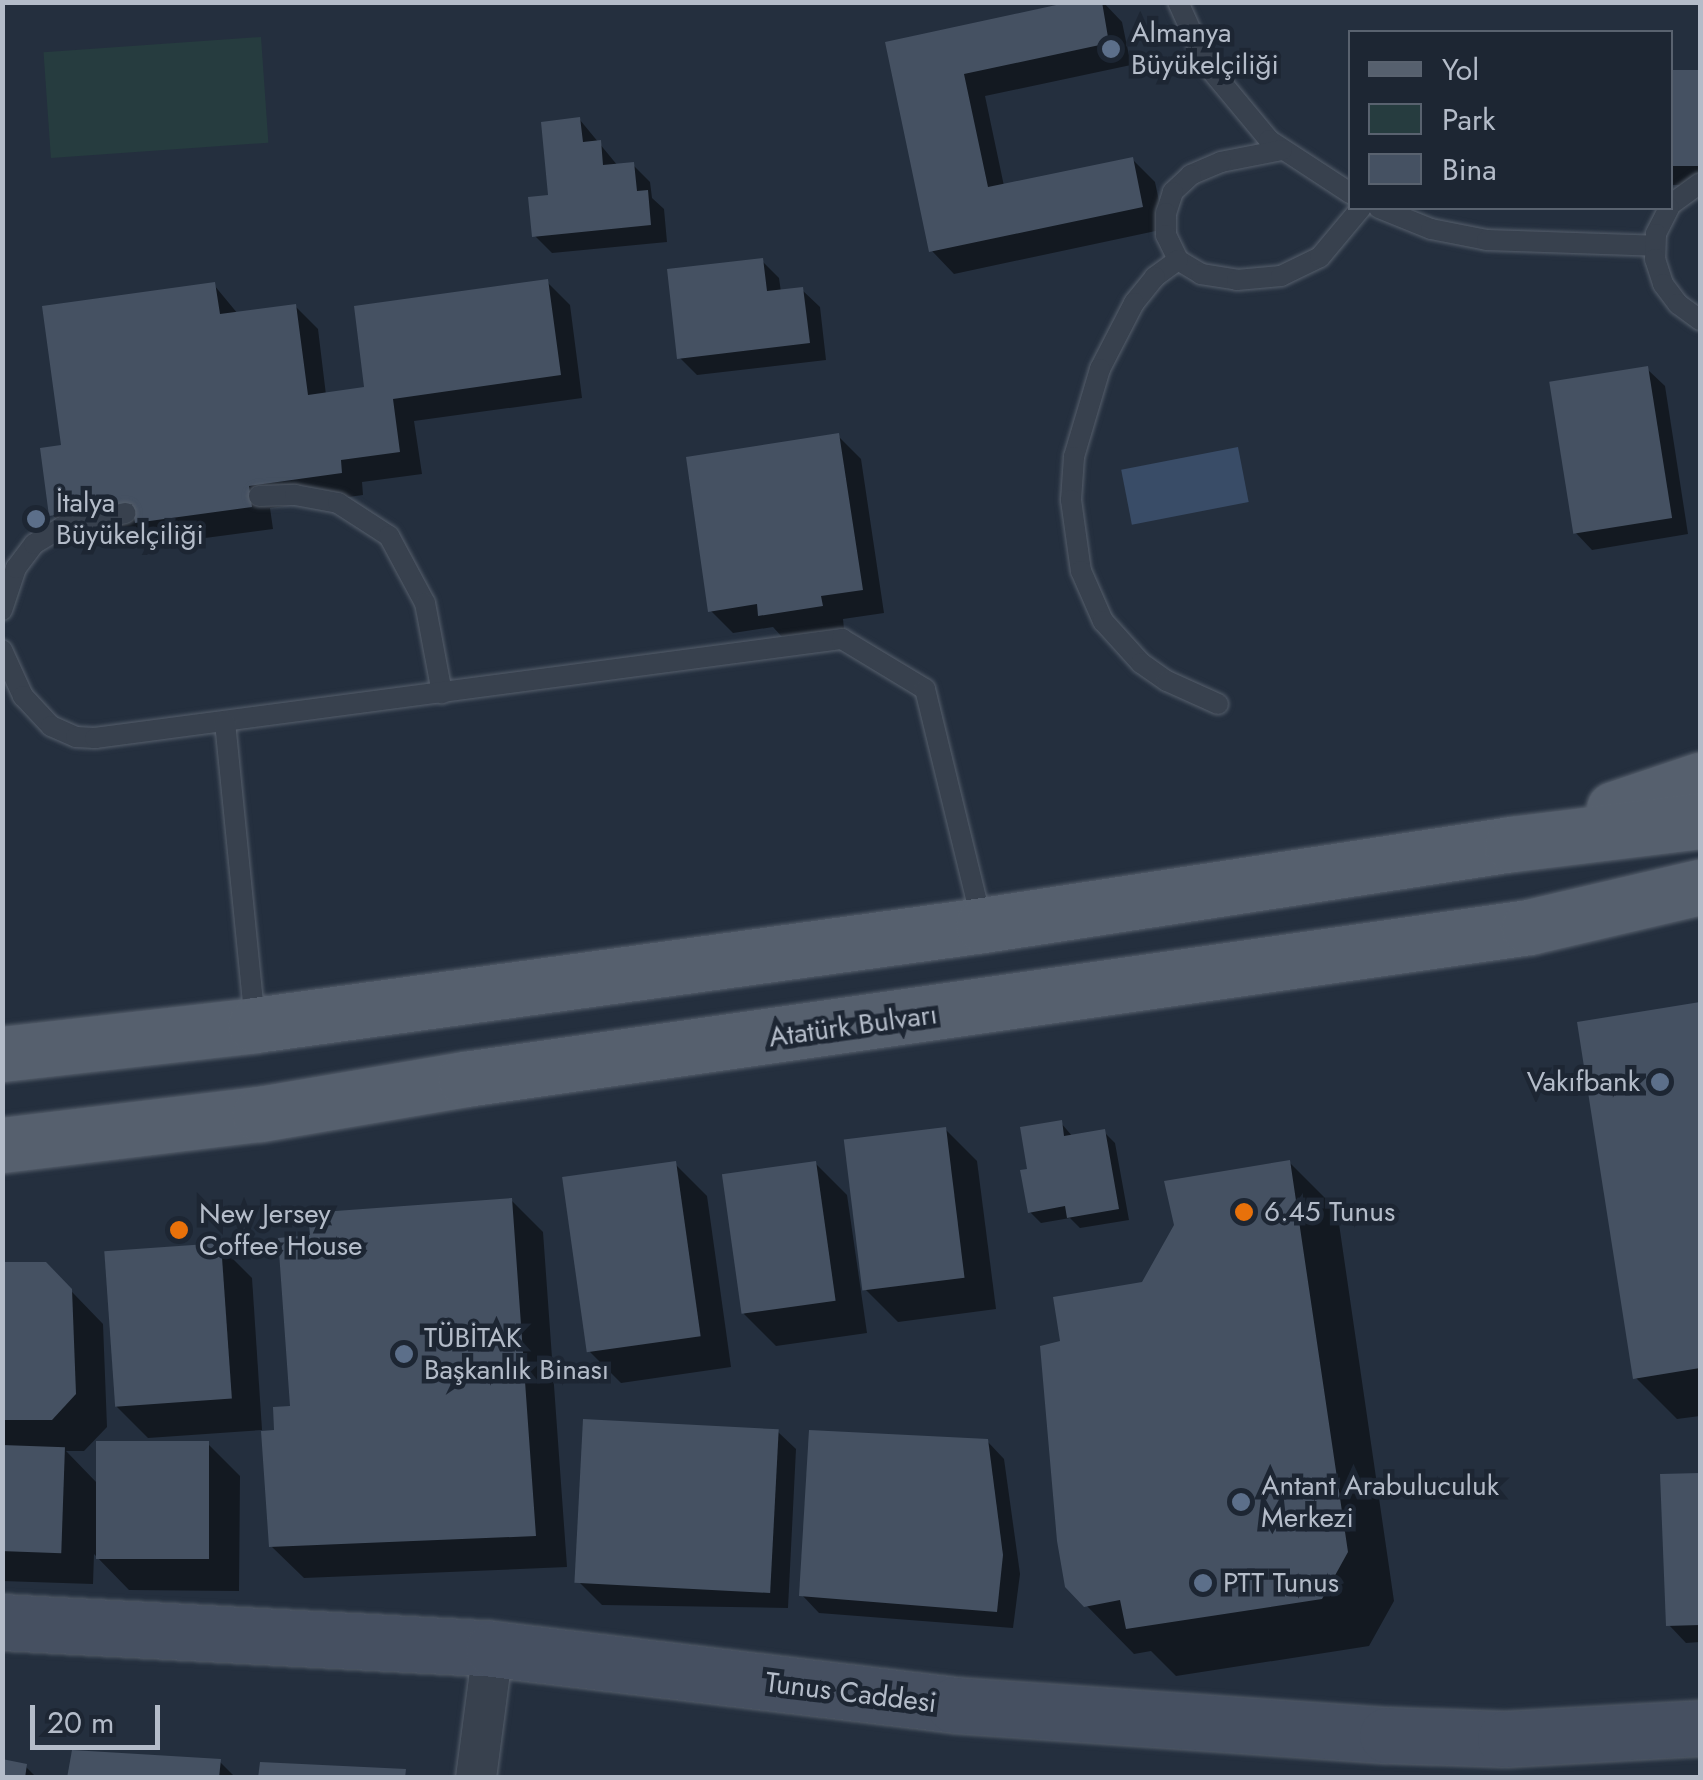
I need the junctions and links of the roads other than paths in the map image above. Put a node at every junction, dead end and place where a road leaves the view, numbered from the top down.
1 (1178, 2) edge
2 (1282, 150) junction
3 (1700, 183) edge
4 (1348, 192) edge
5 (1673, 204) edge
6 (1359, 210) edge
7 (1384, 210) edge
8 (1668, 210) edge
9 (1655, 246) junction
10 (1178, 260) junction
11 (1700, 320) edge
12 (259, 496) dead end
13 (125, 513) dead end
14 (7, 578) edge
15 (2, 610) edge
16 (2, 650) edge
17 (442, 693) junction
18 (1218, 704) dead end
19 (226, 722) junction
20 (1700, 780) edge
21 (1700, 821) edge
22 (1512, 844) junction
23 (1700, 887) edge
24 (982, 925) junction
25 (1529, 927) junction
26 (1700, 928) edge
27 (255, 1025) junction
28 (2, 1054) edge
29 (2, 1144) edge
30 (2, 1622) edge
31 (493, 1649) junction
32 (1700, 1728) edge
33 (476, 1778) edge

1 - 2 lane
2 - 4 lane
2 - 10 lane
3 - 5 lane
6 - 10 lane
7 - 9 lane
8 - 9 lane
9 - 11 lane
10 - 18 lane
12 - 17 lane
13 - 14 lane
14 - 15 lane
16 - 19 lane
17 - 19 lane
17 - 24 lane
19 - 27 lane
20 - 22 main road
21 - 22 main road
22 - 24 main road
23 - 25 main road, Atatürk Bulvarı
24 - 27 main road
25 - 26 main road
25 - 29 main road, Atatürk Bulvarı
27 - 28 main road
30 - 31 street, Tunus Caddesi
31 - 32 street, Tunus Caddesi
31 - 33 street

